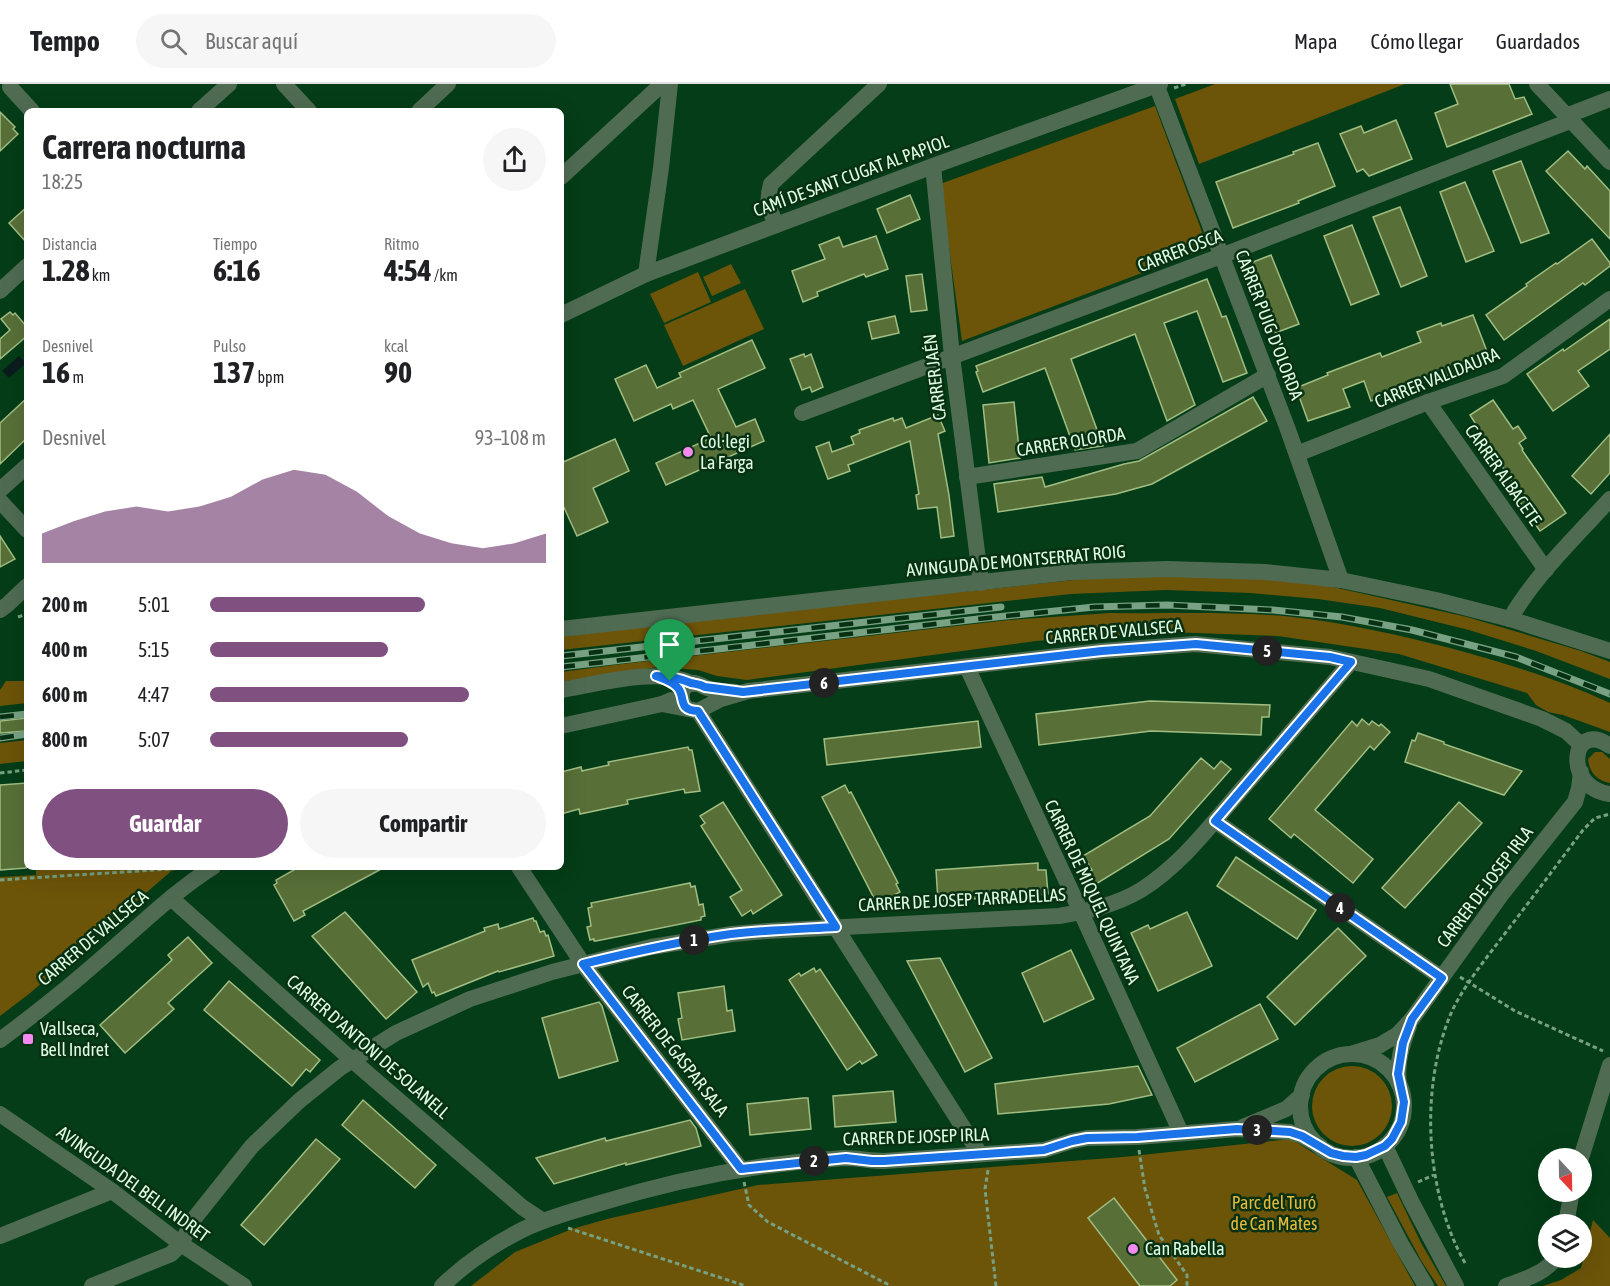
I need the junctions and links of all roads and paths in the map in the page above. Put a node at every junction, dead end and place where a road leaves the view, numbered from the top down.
1 (229, 84) edge
2 (284, 84) edge
3 (448, 84) edge
4 (662, 84) edge
5 (670, 84) edge
6 (879, 84) edge
7 (1158, 84) edge
8 (1537, 84) edge
9 (8, 89) edge
10 (1610, 99) edge
11 (29, 108) edge
12 (202, 108) edge
13 (306, 108) edge
14 (422, 108) edge
15 (1568, 118) junction
16 (1610, 162) edge
17 (933, 166) junction
18 (564, 174) edge
19 (776, 225) junction
20 (1221, 256) junction
21 (24, 269) edge
22 (646, 274) junction
23 (0, 291) edge
24 (1610, 299) edge
25 (564, 314) edge
26 (952, 356) junction
27 (1268, 375) junction
28 (1428, 402) junction
29 (802, 413) dead end
30 (1297, 454) junction
31 (24, 469) edge
32 (967, 477) junction
33 (0, 490) edge
34 (1610, 499) edge
35 (0, 501) edge
36 (24, 527) edge
37 (1546, 570) junction
38 (1341, 579) junction
39 (981, 583) junction
40 (24, 589) edge
41 (24, 603) edge
42 (4, 608) edge
43 (1510, 619) junction
44 (564, 629) edge
45 (1610, 651) edge
46 (1351, 662) junction
47 (967, 667) junction
48 (564, 689) edge
49 (693, 698) junction
50 (564, 725) edge
51 (1608, 740) edge
52 (1581, 745) junction
53 (24, 770) edge
54 (1581, 772) junction
55 (0, 773) edge
56 (1604, 793) edge
57 (1570, 808) junction
58 (1610, 814) edge
59 (1215, 821) junction
60 (154, 870) edge
61 (521, 870) edge
62 (206, 871) edge
63 (0, 880) edge
64 (171, 898) junction
65 (1081, 912) junction
66 (836, 927) junction
67 (583, 964) junction
68 (1445, 973) junction
69 (1468, 982) junction
70 (1412, 1019) junction
71 (0, 1040) edge
72 (1351, 1054) junction
73 (1610, 1054) edge
74 (352, 1060) junction
75 (1610, 1065) edge
76 (1399, 1083) junction
77 (1302, 1095) junction
78 (0, 1114) edge
79 (1237, 1129) junction
80 (1181, 1133) junction
81 (1137, 1137) junction
82 (1320, 1146) junction
83 (1385, 1146) junction
84 (1583, 1148) edge
85 (985, 1154) junction
86 (1356, 1157) junction
87 (741, 1169) junction
88 (112, 1191) junction
89 (543, 1221) junction
90 (0, 1236) edge
91 (181, 1244) junction
92 (1466, 1263) dead end
93 (1547, 1268) edge
94 (92, 1286) edge
95 (244, 1286) edge
96 (442, 1286) edge
97 (746, 1286) edge
98 (891, 1286) edge
99 (996, 1286) edge
100 (1186, 1286) edge
101 (1426, 1286) edge
102 (1456, 1286) edge
103 (1506, 1286) edge

1 - 12 street
2 - 13 street
3 - 14 street
4 - 18 street
5 - 22 street
6 - 19 street
7 - 17 street, CAMÍ DE SANT CUGAT AL PAPIOL
7 - 20 street, CARRER PUIG D'OLORDA
8 - 15 street
9 - 11 street
10 - 15 street, CARRER OSCA
15 - 16 street
15 - 20 street, CARRER OSCA
17 - 19 street, CAMÍ DE SANT CUGAT AL PAPIOL
17 - 26 street, CARRER JAÉN
19 - 22 street, CAMÍ DE SANT CUGAT AL PAPIOL
20 - 26 street, CARRER OSCA
20 - 27 street, CARRER PUIG D'OLORDA
21 - 23 street
22 - 25 street, CAMÍ DE SANT CUGAT AL PAPIOL
24 - 28 street, CARRER VALLDAURA
26 - 29 street, CARRER OSCA
26 - 32 street, CARRER JAÉN
27 - 30 street, CARRER PUIG D'OLORDA
27 - 32 street, CARRER OLORDA
28 - 30 street, CARRER VALLDAURA
28 - 37 street, CARRER ALBACETE
30 - 38 street, CARRER PUIG D'OLORDA
31 - 33 street
32 - 39 street, CARRER JAÉN
34 - 37 street
35 - 36 street
37 - 43 street
38 - 39 street, AVINGUDA DE MONTSERRAT ROIG
38 - 43 street, AVINGUDA DE MONTSERRAT ROIG
39 - 44 street, AVINGUDA DE MONTSERRAT ROIG
40 - 42 street
41 - 42 street
43 - 45 street, AVINGUDA DE MONTSERRAT ROIG
46 - 47 street, CARRER DE VALLSECA
46 - 52 street, CARRER DE VALLSECA
46 - 59 street, CARRER DE JOSEP TARRADELLAS
47 - 49 street, CARRER DE VALLSECA
47 - 65 street, CARRER DE MIQUEL QUINTANA
48 - 49 street
49 - 50 street, CARRER DE VALLSECA
49 - 66 street
51 - 52 street
52 - 54 street
53 - 55 path
54 - 56 street
54 - 57 street
56 - 57 street
57 - 68 street, CARRER DE JOSEP IRLA
58 - 69 path
59 - 65 street, CARRER DE JOSEP TARRADELLAS
59 - 68 street
60 - 63 path
61 - 67 street, CARRER DE GASPAR SALA
62 - 64 street, CARRER DE VALLSECA
64 - 71 street, CARRER DE VALLSECA
64 - 74 street, CARRER D'ANTONI DE SOLANELL
65 - 66 street, CARRER DE JOSEP TARRADELLAS
65 - 80 street, CARRER DE MIQUEL QUINTANA
66 - 67 street, CARRER DE JOSEP TARRADELLAS
66 - 85 street
67 - 74 street, CARRER DE JOSEP TARRADELLAS
67 - 87 street, CARRER DE GASPAR SALA
68 - 69 path
68 - 70 street, CARRER DE JOSEP IRLA
69 - 73 path
69 - 92 path
70 - 72 street, CARRER DE JOSEP IRLA
70 - 76 street
72 - 76 street
72 - 77 street
74 - 89 street, CARRER D'ANTONI DE SOLANELL
74 - 91 street, CARRER DE JOSEP TARRADELLAS
75 - 84 street
76 - 83 street
77 - 79 street
77 - 82 street
78 - 88 street, AVINGUDA DEL BELL INDRET
79 - 80 street, CARRER DE JOSEP IRLA
79 - 82 street
80 - 81 street, CARRER DE JOSEP IRLA
81 - 85 street, CARRER DE JOSEP IRLA
81 - 100 path
82 - 86 street
83 - 86 street
83 - 102 street
85 - 87 street, CARRER DE JOSEP IRLA
85 - 99 path
86 - 101 street
87 - 89 street, CARRER DE JOSEP IRLA
87 - 98 path
88 - 90 street
88 - 91 street, AVINGUDA DEL BELL INDRET
89 - 96 street, CARRER DE JOSEP IRLA
89 - 97 path
91 - 94 street
91 - 95 street, AVINGUDA DEL BELL INDRET
93 - 103 street

